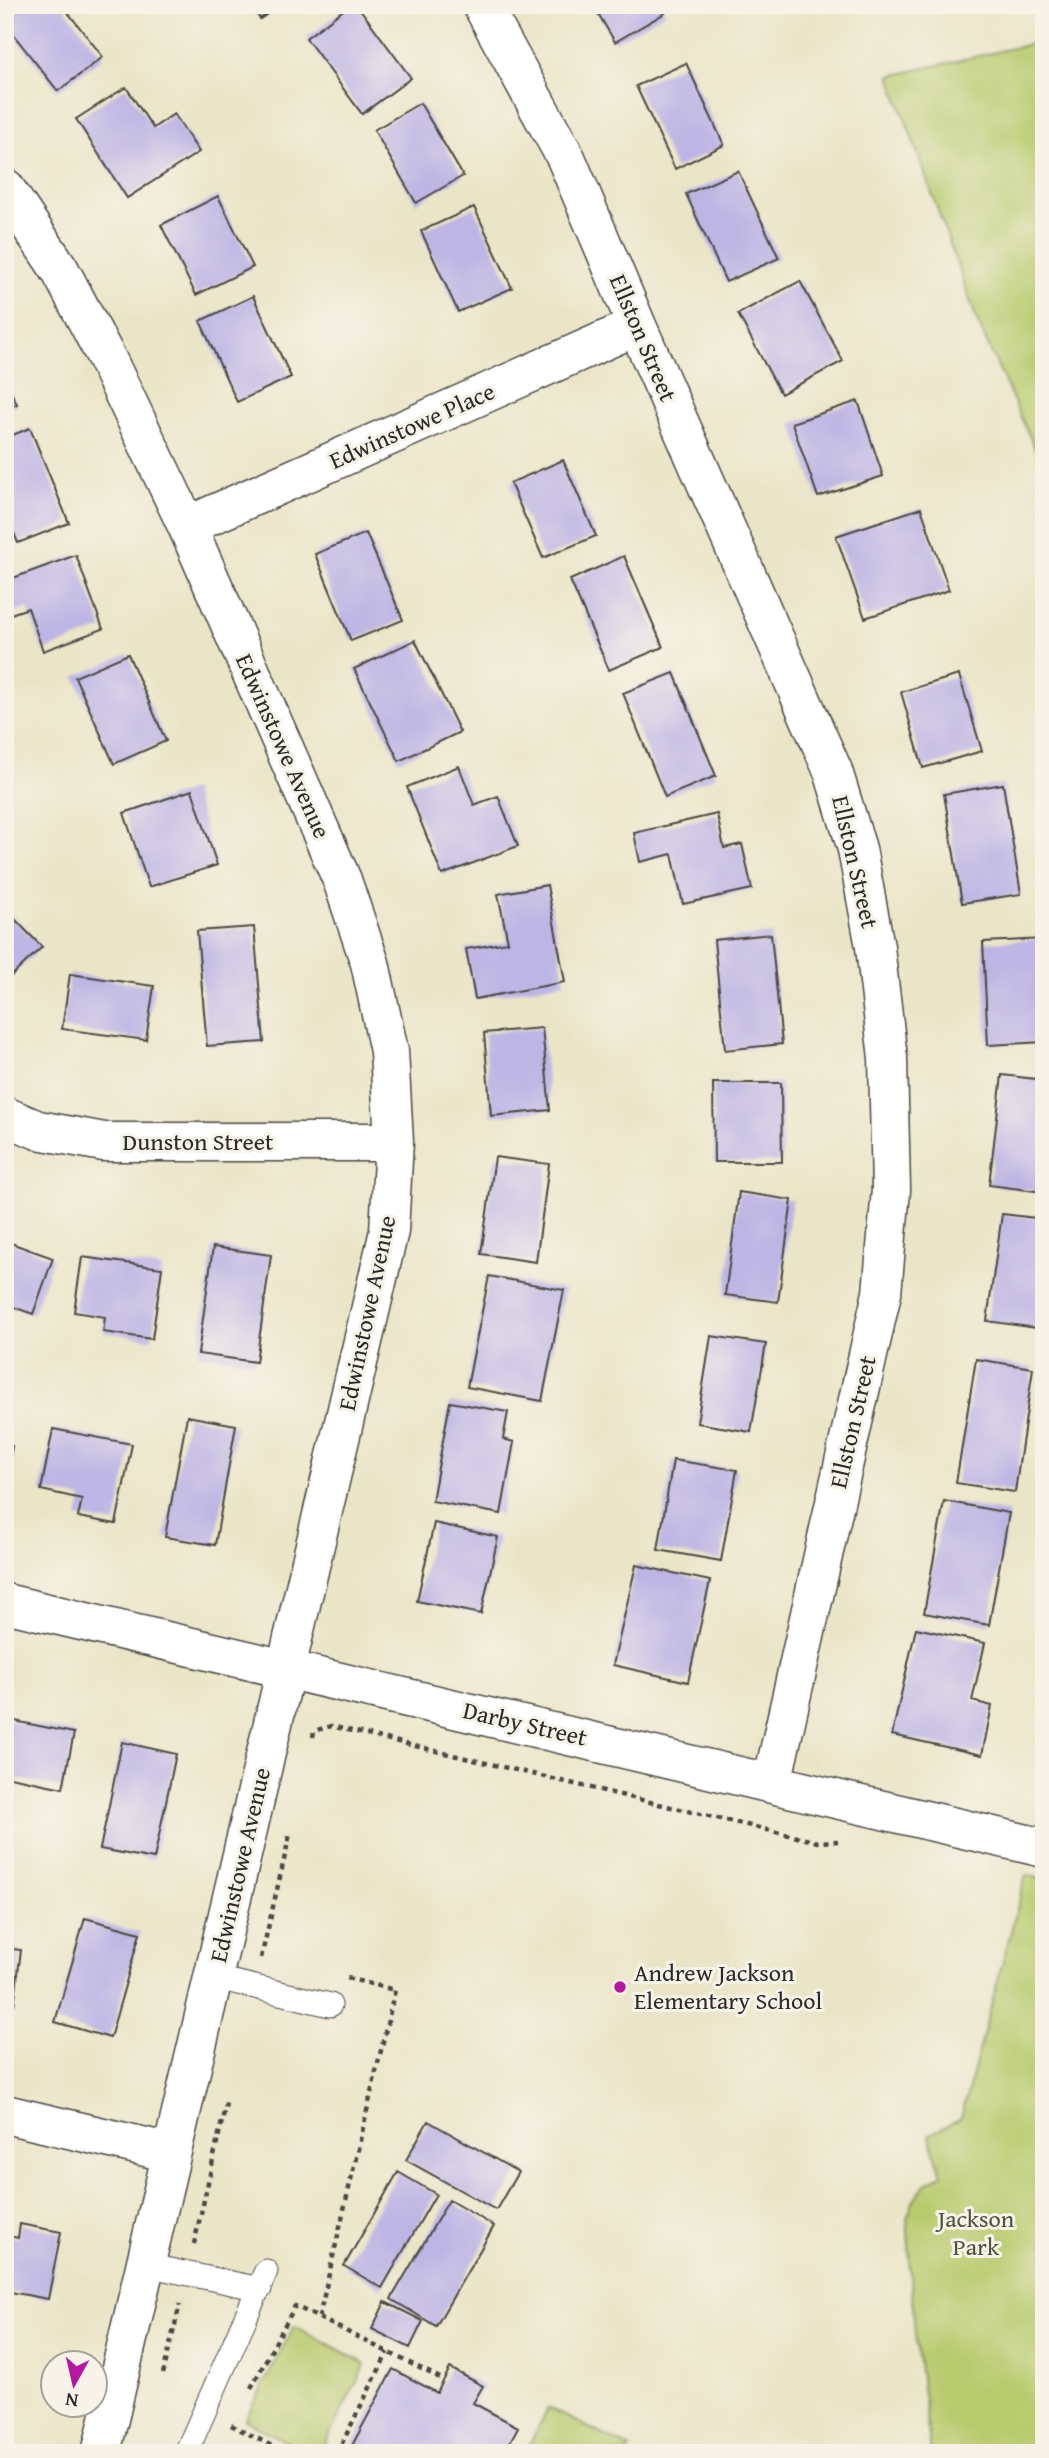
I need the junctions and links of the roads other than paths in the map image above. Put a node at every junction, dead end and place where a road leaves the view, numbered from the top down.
1 (481, 5) edge
2 (5, 188) edge
3 (637, 326) junction
4 (187, 526) junction
5 (5, 1116) edge
6 (394, 1142) junction
7 (5, 1603) edge
8 (286, 1668) junction
9 (772, 1783) junction
10 (1044, 1848) edge
11 (214, 1978) junction
12 (330, 2005) dead end
13 (5, 2114) edge
14 (172, 2153) junction
15 (145, 2264) junction
16 (101, 2453) edge
17 (186, 2453) edge

1 - 3 street, Ellston Street
2 - 4 street, Edwinstowe Avenue
3 - 4 street, Edwinstowe Place
3 - 9 street, Ellston Street
4 - 6 street, Edwinstowe Avenue
5 - 6 street, Dunston Street
6 - 8 street, Edwinstowe Avenue
7 - 8 street, Darby Street
8 - 9 street, Darby Street
8 - 11 street, Edwinstowe Avenue
9 - 10 street, Darby Street
11 - 12 lane
11 - 14 street, Edwinstowe Avenue
13 - 14 street
14 - 15 street, Edwinstowe Avenue
15 - 16 street, Edwinstowe Avenue
15 - 17 lane

